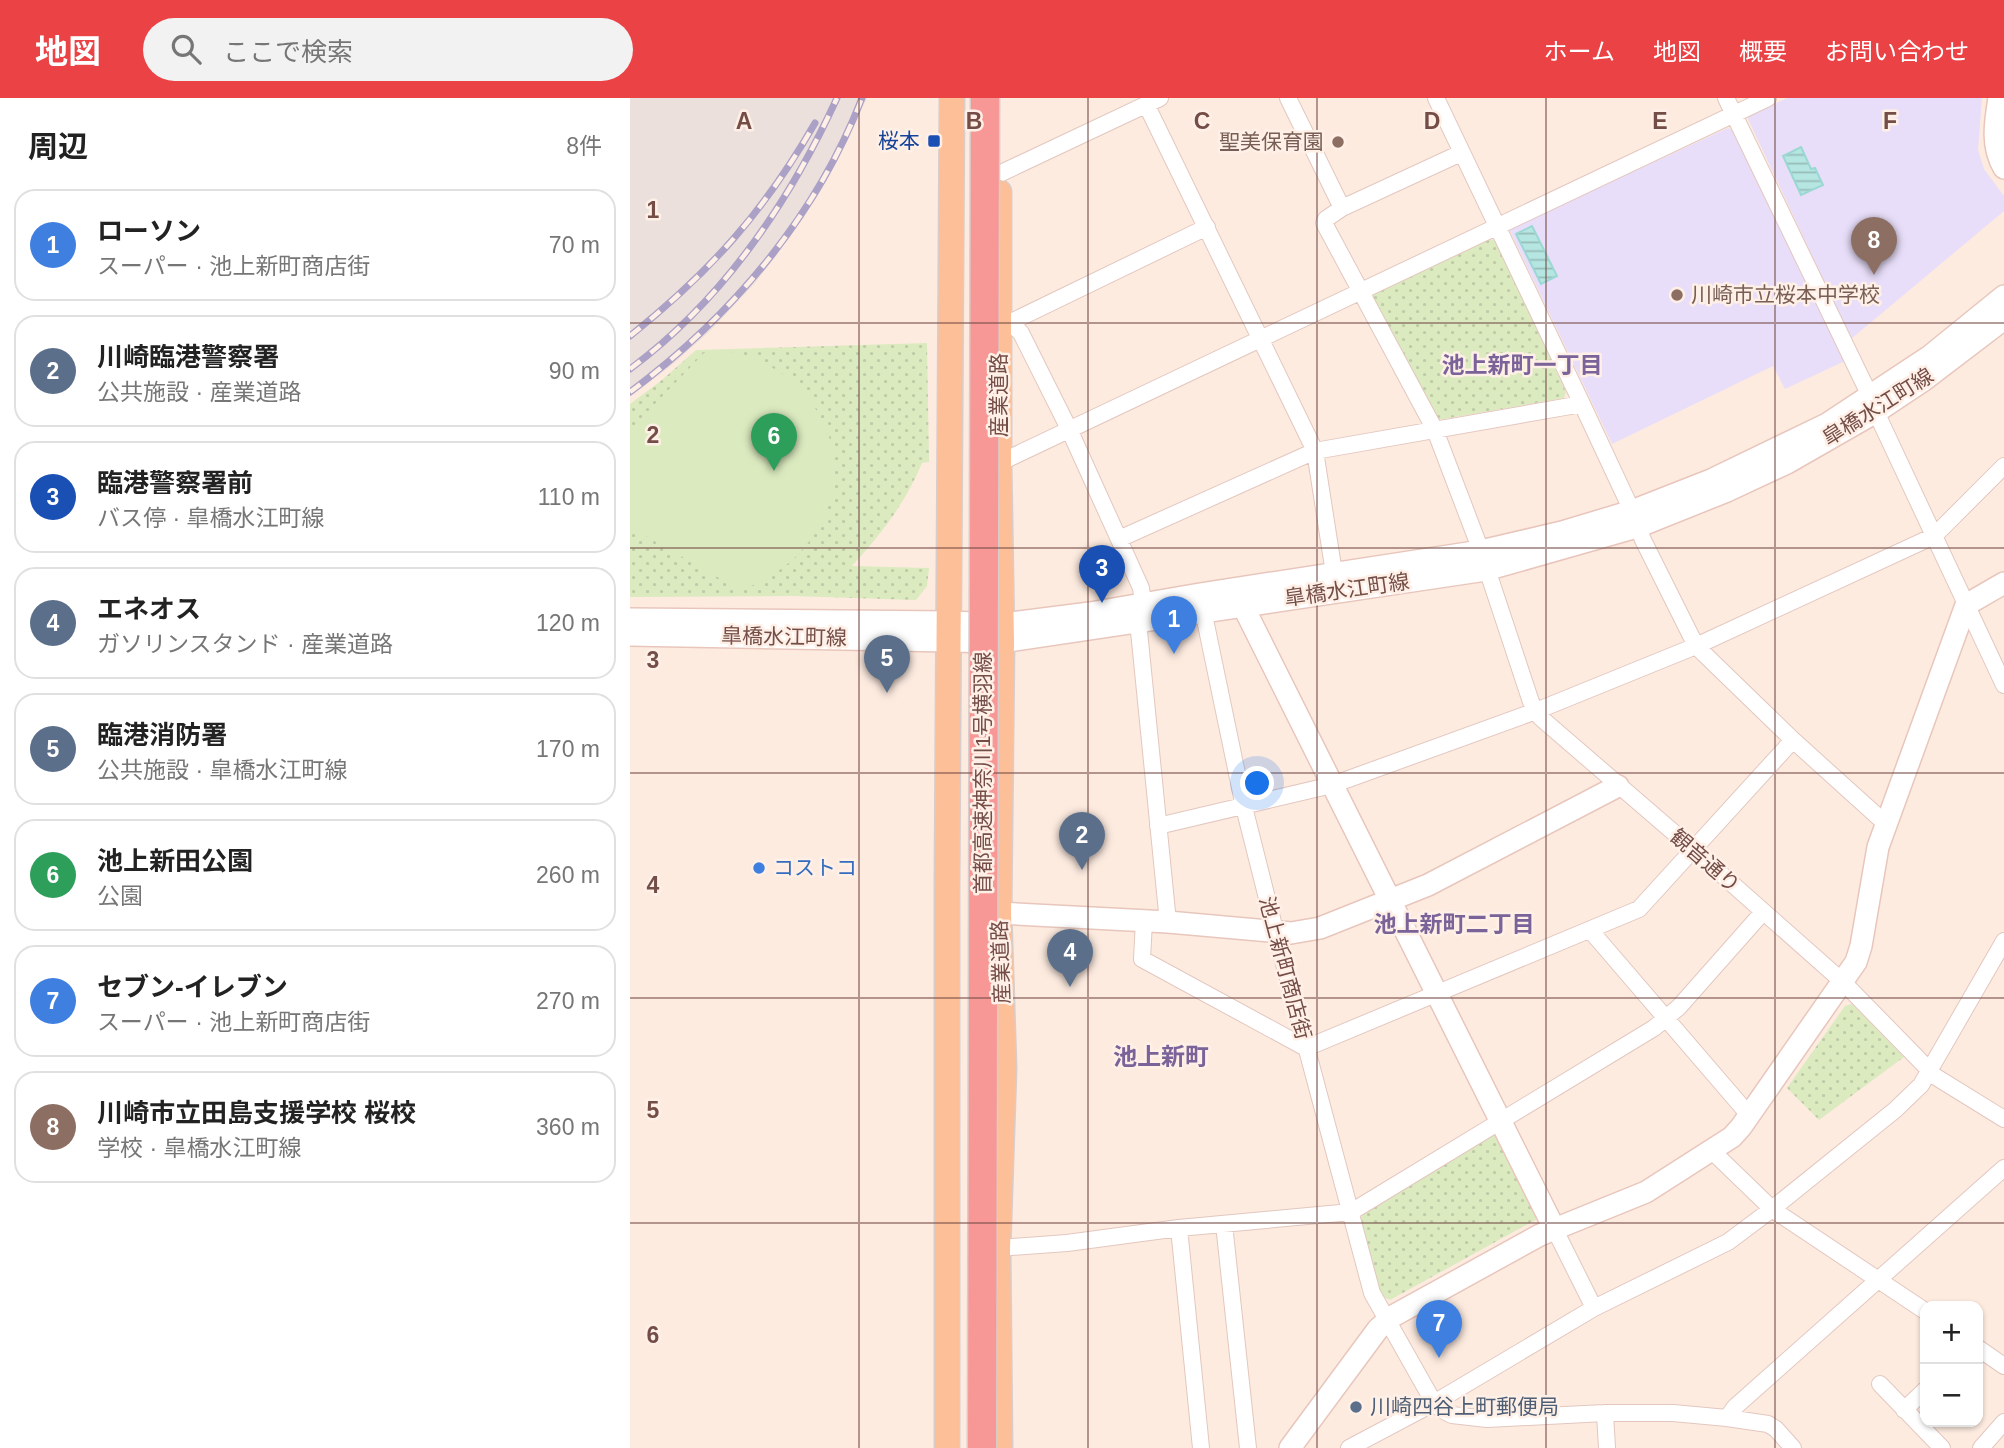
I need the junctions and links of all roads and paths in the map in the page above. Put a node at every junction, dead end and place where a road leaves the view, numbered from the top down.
1 (952, 98) edge
2 (966, 98) edge
3 (985, 98) edge
4 (999, 98) edge
5 (1288, 98) edge
6 (1436, 98) edge
7 (1726, 98) edge
8 (1768, 98) edge
9 (1998, 98) edge
10 (1153, 101) edge
11 (1734, 115) junction
12 (1461, 153) junction
13 (2002, 158) edge
14 (999, 174) junction
15 (951, 190) junction
16 (1342, 208) junction
17 (1496, 226) junction
18 (1207, 227) junction
19 (1359, 291) junction
20 (2004, 296) edge
21 (2004, 319) edge
22 (1004, 321) junction
23 (1259, 339) junction
24 (1582, 404) junction
25 (1872, 404) junction
26 (1069, 429) junction
27 (1435, 430) junction
28 (1315, 451) junction
29 (999, 463) junction
30 (2004, 466) edge
31 (1634, 519) junction
32 (1934, 536) junction
33 (1119, 539) junction
34 (1484, 560) junction
35 (1334, 573) junction
36 (2004, 583) edge
37 (1966, 605) junction
38 (1243, 606) junction
39 (1203, 610) junction
40 (1140, 612) junction
41 (630, 619) edge
42 (949, 631) junction
43 (1002, 633) junction
44 (630, 635) edge
45 (1696, 646) junction
46 (2004, 685) edge
47 (1536, 711) junction
48 (1793, 740) junction
49 (1332, 785) junction
50 (1618, 786) junction
51 (1244, 807) junction
52 (1886, 824) junction
53 (1158, 826) junction
54 (1693, 850) junction
55 (1391, 901) junction
56 (1763, 912) junction
57 (999, 913) junction
58 (1144, 921) junction
59 (1168, 922) junction
60 (1275, 930) junction
61 (1590, 930) junction
62 (2004, 941) edge
63 (1843, 982) junction
64 (1437, 995) junction
65 (1664, 1018) junction
66 (1307, 1048) junction
67 (1931, 1071) junction
68 (1749, 1115) junction
69 (2004, 1119) edge
70 (1501, 1121) junction
71 (1711, 1150) junction
72 (2004, 1168) edge
73 (1772, 1209) junction
74 (1351, 1212) junction
75 (1224, 1224) junction
76 (1178, 1228) junction
77 (1555, 1230) junction
78 (998, 1248) junction
79 (1880, 1280) junction
80 (1594, 1308) junction
81 (1920, 1308) edge
82 (1388, 1320) junction
83 (1983, 1351) edge
84 (2004, 1366) edge
85 (1880, 1384) dead end
86 (1920, 1395) edge
87 (1434, 1403) junction
88 (1905, 1410) junction
89 (1605, 1413) junction
90 (1727, 1418) junction
91 (2004, 1422) edge
92 (947, 1448) edge
93 (964, 1448) edge
94 (982, 1448) edge
95 (1000, 1448) edge
96 (1201, 1448) edge
97 (1248, 1448) edge
98 (1290, 1448) edge
99 (1349, 1448) edge
100 (1607, 1448) edge
101 (1793, 1448) edge
102 (1942, 1448) edge
103 (1981, 1448) edge

1 - 15 main road
2 - 93 highway, 首都高速神奈川1号横羽線
3 - 94 highway, 首都高速神奈川1号横羽線, bridge
4 - 14 main road, 産業道路
5 - 16 street
6 - 12 street
7 - 11 street
8 - 11 street
9 - 13 street
10 - 14 street
10 - 18 street
11 - 17 street
11 - 25 street
12 - 16 street
12 - 17 street
14 - 15 street
14 - 22 main road, 産業道路
15 - 42 main road
16 - 19 street, 観音通り
17 - 19 street
17 - 24 street
18 - 22 street
18 - 23 street
19 - 23 street
19 - 27 street, 観音通り
20 - 25 street, 皐橋水江町線
21 - 25 street, 皐橋水江町線
22 - 26 street
22 - 29 main road, 産業道路
23 - 26 street
23 - 28 street
24 - 27 street
24 - 31 street
25 - 31 street, 皐橋水江町線
25 - 32 street
26 - 29 street
26 - 33 street
27 - 28 street
27 - 34 street, 観音通り
28 - 33 street
28 - 35 street
29 - 43 main road, 産業道路
30 - 32 street
31 - 34 street, 皐橋水江町線
31 - 45 street
32 - 37 street
32 - 45 street
33 - 40 street
34 - 35 street, 皐橋水江町線
34 - 38 street, 皐橋水江町線
34 - 47 street, 観音通り
35 - 40 street, 皐橋水江町線
36 - 37 street
37 - 46 street
37 - 52 street
38 - 39 street, 皐橋水江町線
38 - 49 street
39 - 40 street, 皐橋水江町線
39 - 51 street, 池上新町商店街
40 - 43 street, 皐橋水江町線
40 - 53 street
41 - 42 street, 皐橋水江町線
42 - 43 street, 皐橋水江町線
42 - 44 street, 皐橋水江町線
42 - 92 main road
43 - 57 main road, 産業道路
45 - 47 street
45 - 48 street
47 - 49 street
47 - 50 street, 観音通り
48 - 52 street
48 - 54 street
49 - 51 street
49 - 55 street
50 - 54 street, 観音通り
50 - 55 street
51 - 53 street
51 - 60 street, 池上新町商店街
52 - 63 street
53 - 59 street
54 - 56 street, 観音通り
54 - 61 street
55 - 60 street
55 - 64 street
56 - 63 street, 観音通り
56 - 65 street
57 - 58 street
57 - 78 main road, 産業道路
58 - 59 street
58 - 66 street
59 - 60 street
60 - 66 street, 池上新町商店街
61 - 64 street
61 - 65 street
62 - 67 street
63 - 67 street, 観音通り
63 - 68 street
64 - 66 street
64 - 70 street
65 - 68 street
65 - 70 street
66 - 74 street, 池上新町商店街
67 - 69 street, 観音通り
67 - 73 street
68 - 71 street
70 - 74 street
70 - 77 street
71 - 73 street
71 - 77 street
72 - 79 street
73 - 79 street
73 - 80 street
74 - 75 street
74 - 82 street, 池上新町商店街
75 - 76 street
75 - 97 street
76 - 78 street
76 - 96 street
77 - 80 street
77 - 82 street
78 - 95 main road, 産業道路
79 - 81 street
79 - 90 street
80 - 87 street
82 - 87 street, 池上新町商店街
82 - 98 street
83 - 84 street
85 - 88 street
86 - 88 street
87 - 89 street
87 - 99 street
88 - 102 street
89 - 90 street
89 - 100 street
90 - 101 street
91 - 103 street

